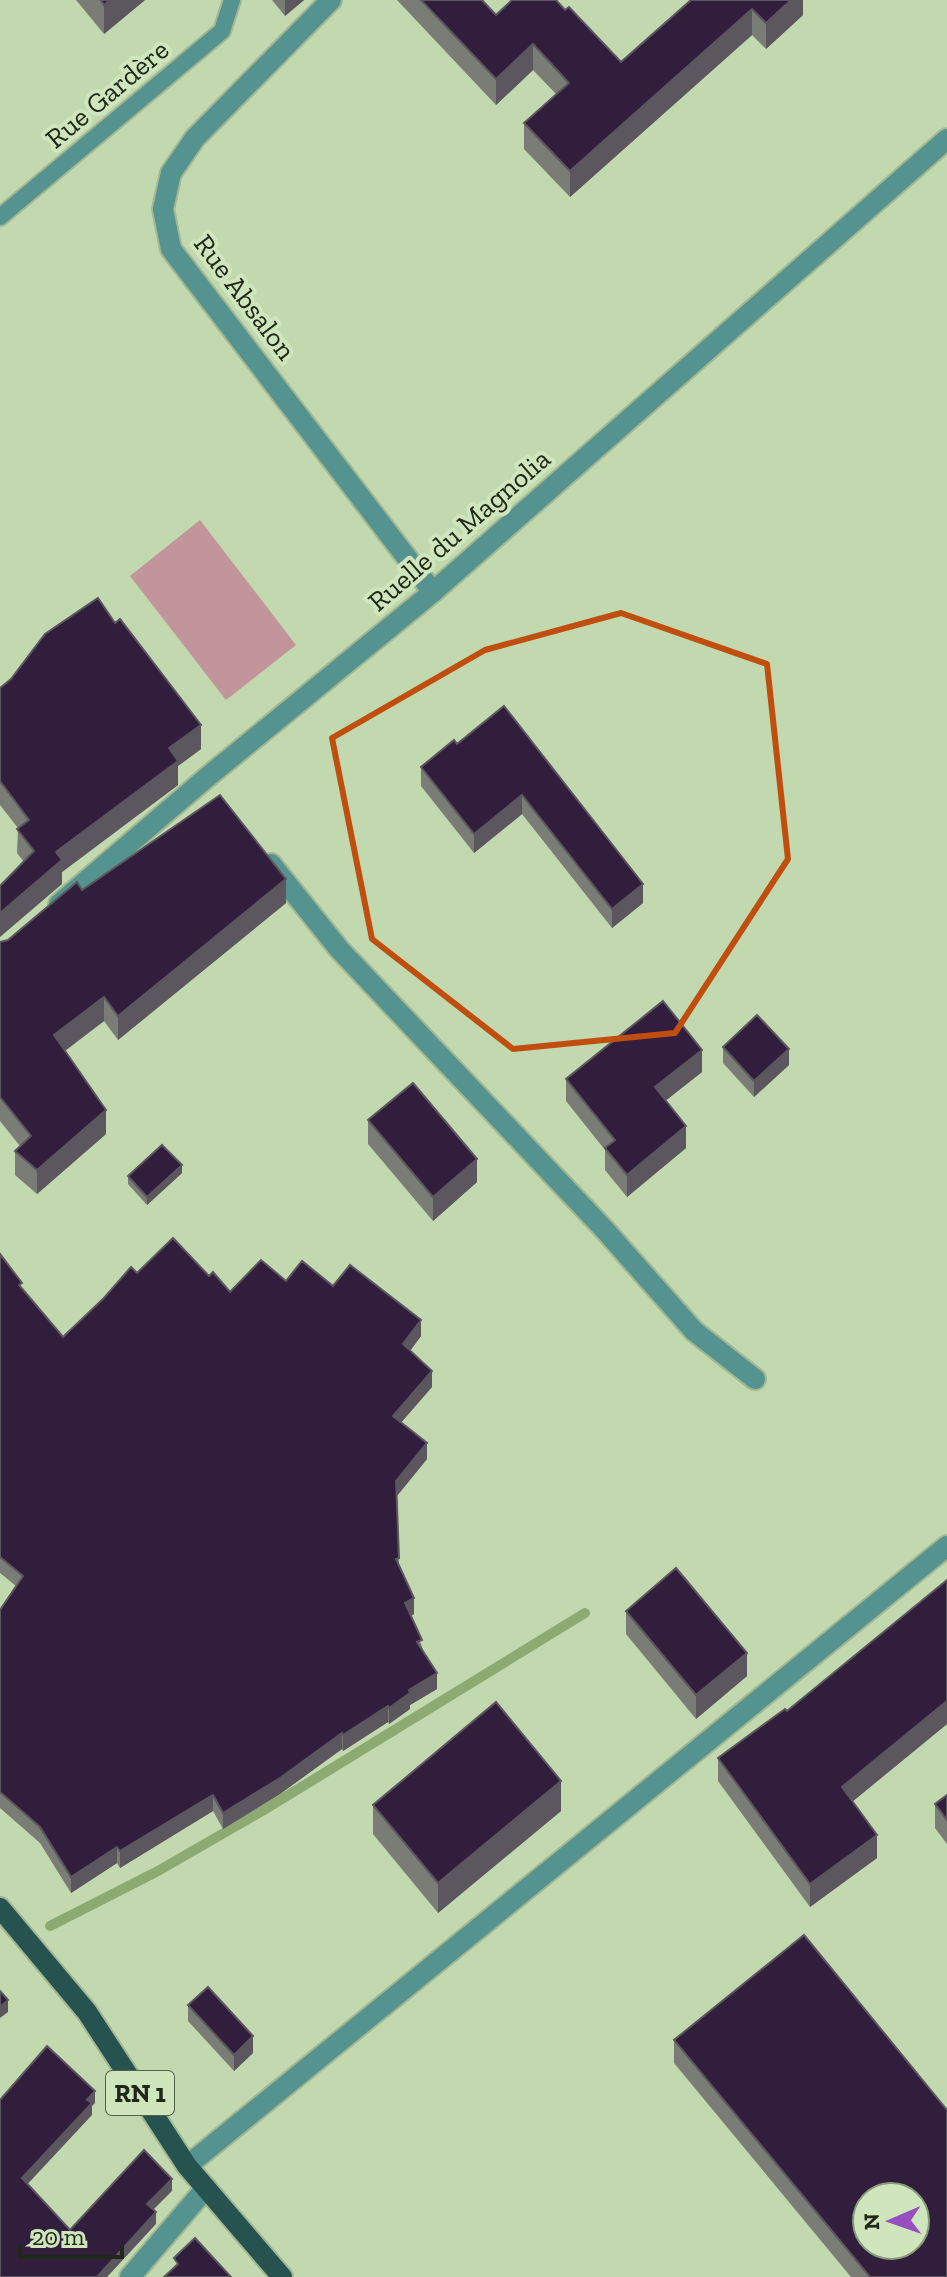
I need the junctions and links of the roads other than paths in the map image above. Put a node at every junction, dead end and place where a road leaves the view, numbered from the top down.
1 (232, 0) edge
2 (331, 0) edge
3 (947, 139) edge
4 (0, 217) edge
5 (433, 592) junction
6 (259, 849) edge
7 (48, 913) edge
8 (755, 1379) dead end
9 (947, 1546) edge
10 (0, 1908) edge
11 (187, 2166) junction
12 (206, 2188) junction
13 (130, 2277) edge
14 (282, 2277) edge

1 - 4 lane, Rue Gardère
2 - 5 street, Rue Absalon
3 - 5 street, Ruelle du Magnolia
5 - 7 street, Ruelle du Magnolia
6 - 8 street
9 - 11 street
10 - 11 main road, RN 1
11 - 12 main road, RN 1
12 - 13 street
12 - 14 main road, RN 1

